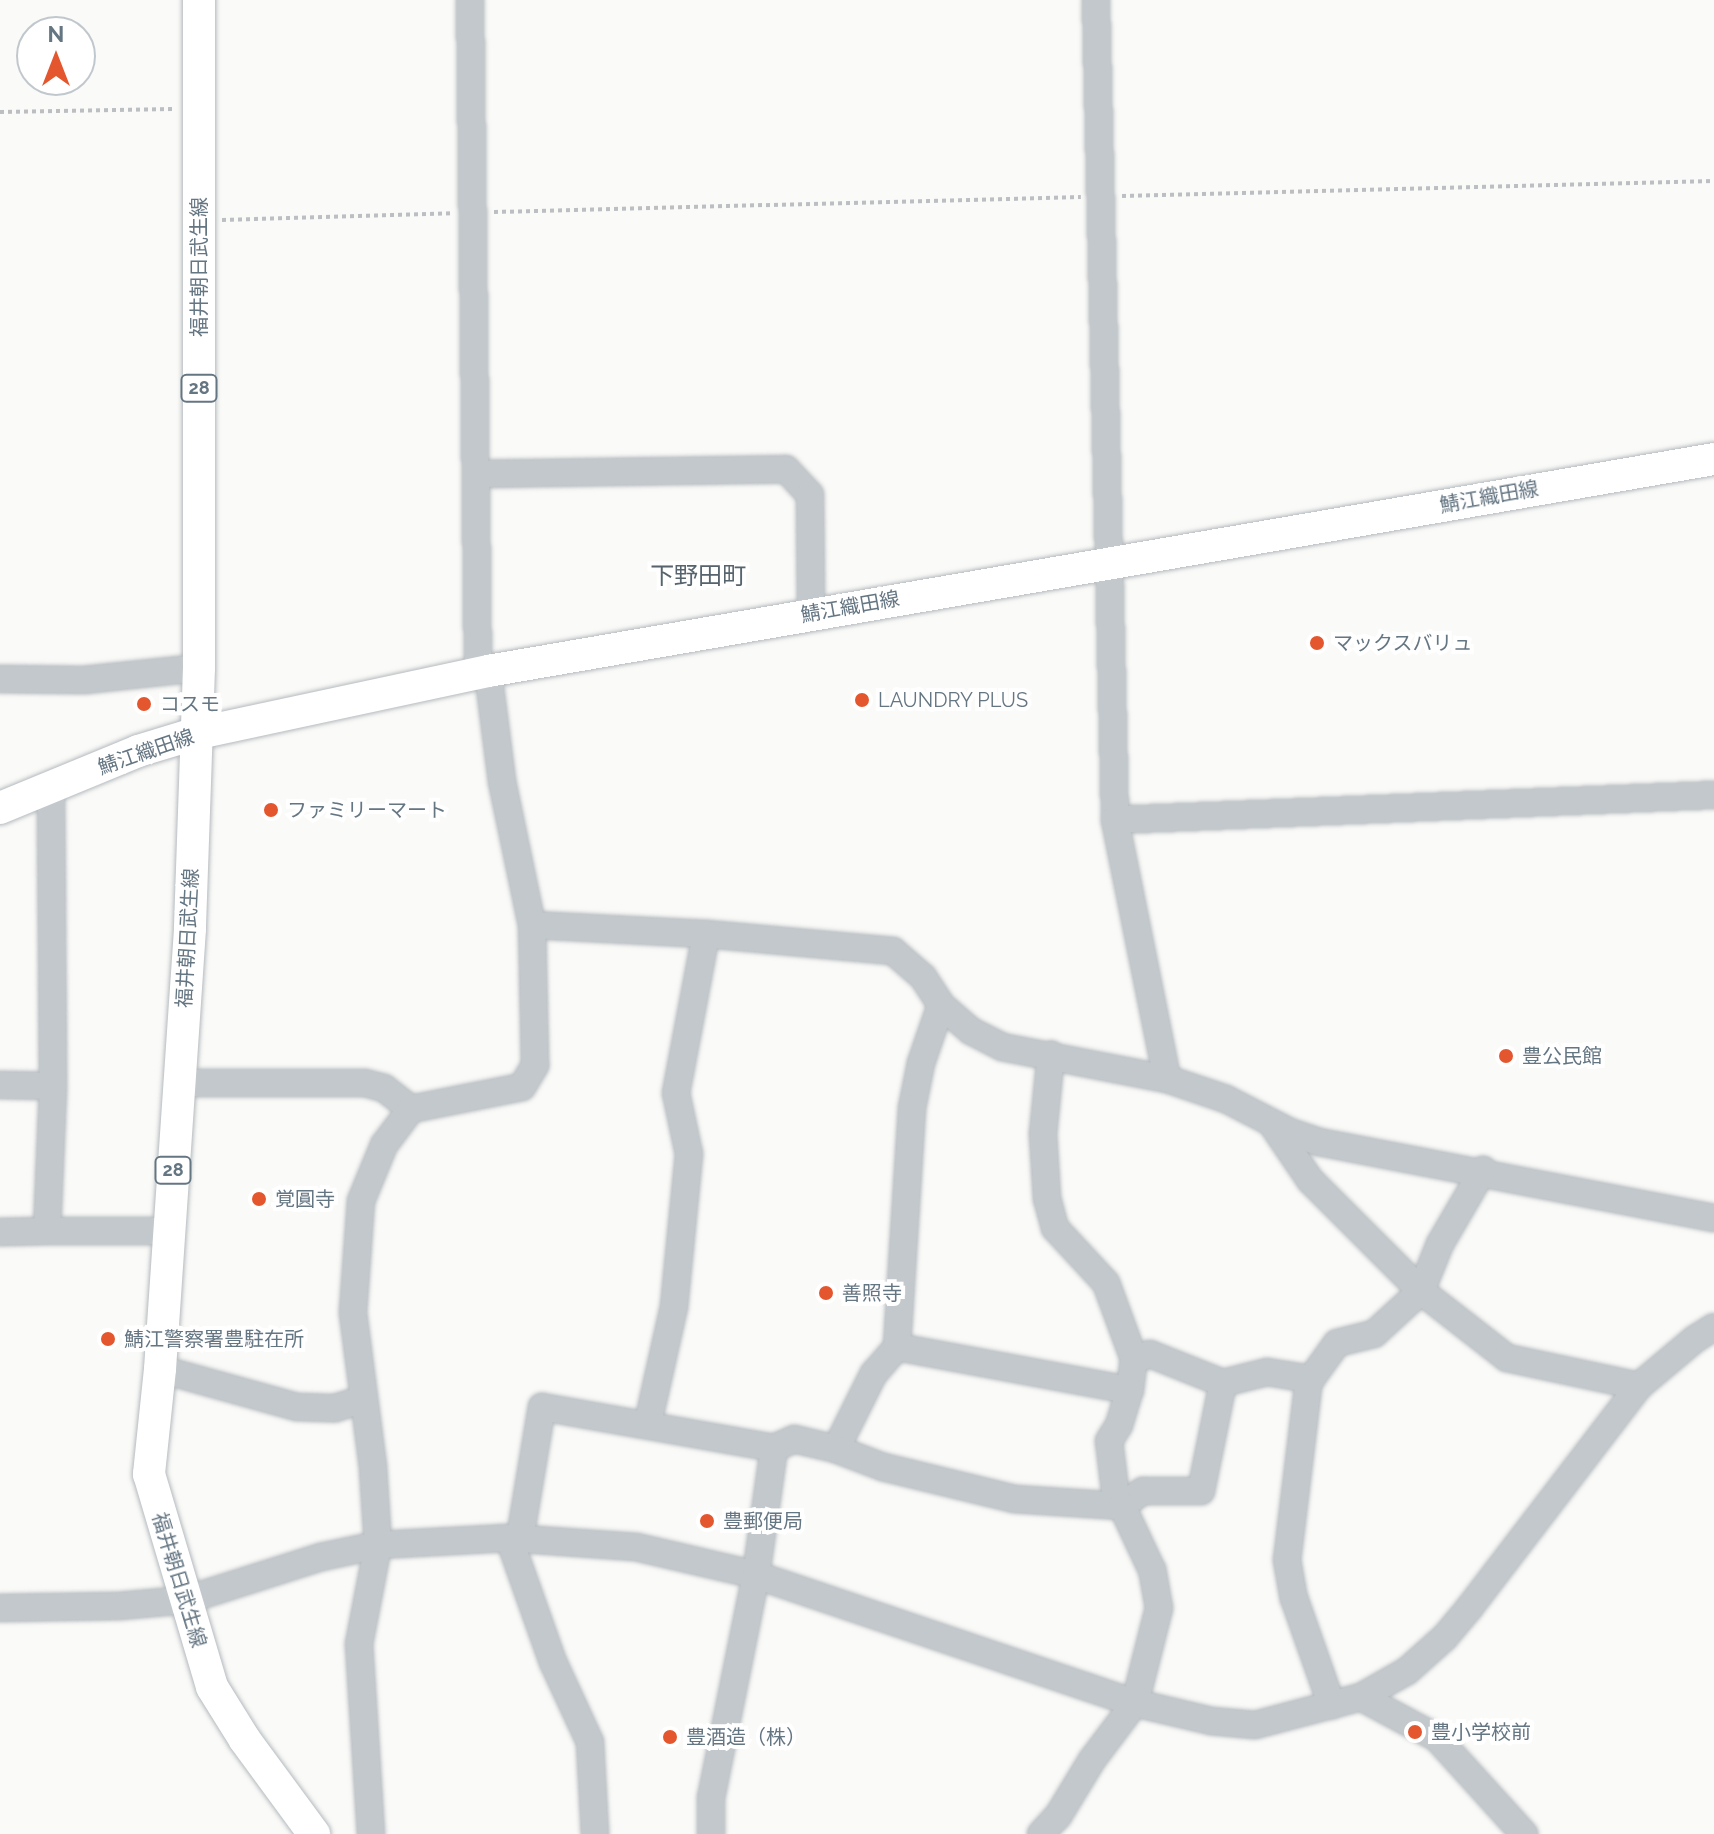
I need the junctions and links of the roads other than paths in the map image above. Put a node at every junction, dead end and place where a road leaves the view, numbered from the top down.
1 (199, 0) edge
2 (470, 0) edge
3 (1096, 0) edge
4 (1714, 459) edge
5 (476, 474) junction
6 (1108, 562) junction
7 (811, 614) junction
8 (199, 668) junction
9 (488, 671) junction
10 (0, 679) edge
11 (194, 734) junction
12 (51, 787) junction
13 (1714, 795) edge
14 (0, 808) edge
15 (1115, 820) junction
16 (532, 925) junction
17 (706, 934) junction
18 (941, 1005) junction
19 (1051, 1054) junction
20 (1167, 1079) junction
21 (179, 1083) junction
22 (0, 1085) edge
23 (53, 1086) junction
24 (411, 1109) junction
25 (1270, 1121) junction
26 (1483, 1170) junction
27 (1714, 1218) edge
28 (47, 1231) junction
29 (169, 1231) junction
30 (0, 1232) edge
31 (1421, 1291) junction
32 (1714, 1327) edge
33 (897, 1347) junction
34 (1134, 1359) junction
35 (160, 1369) junction
36 (1309, 1379) junction
37 (1223, 1383) junction
38 (1639, 1386) junction
39 (1130, 1390) junction
40 (362, 1400) junction
41 (648, 1423) junction
42 (774, 1448) junction
43 (836, 1449) junction
44 (1120, 1506) junction
45 (514, 1538) junction
46 (378, 1545) junction
47 (756, 1575) junction
48 (186, 1600) junction
49 (0, 1608) edge
50 (1361, 1697) junction
51 (1135, 1703) junction
52 (1332, 1706) junction
53 (314, 1834) edge
54 (371, 1834) edge
55 (595, 1834) edge
56 (711, 1834) edge
57 (1041, 1834) edge
58 (1524, 1834) edge

1 - 8 main road, 福井朝日武生線 / 28
2 - 5 street
3 - 6 street
4 - 6 main road, 鯖江織田線
5 - 7 street
5 - 9 street
6 - 7 main road, 鯖江織田線
6 - 15 street
7 - 9 main road, 鯖江織田線
8 - 10 street
8 - 11 main road, 福井朝日武生線 / 28
9 - 11 main road, 鯖江織田線
9 - 16 street
11 - 12 main road, 鯖江織田線
11 - 21 main road, 福井朝日武生線 / 28
12 - 14 main road, 鯖江織田線
12 - 23 street
13 - 15 street
15 - 20 street
16 - 17 street
16 - 24 street
17 - 18 street
17 - 41 street
18 - 19 street
18 - 33 street
19 - 20 street
19 - 34 street
20 - 25 street
21 - 24 street
21 - 29 main road, 福井朝日武生線 / 28
22 - 23 street
23 - 28 street
24 - 40 street
25 - 26 street
25 - 31 street
26 - 27 street
26 - 31 street
28 - 29 street
28 - 30 street
29 - 35 main road, 福井朝日武生線 / 28
31 - 36 street
31 - 38 street
32 - 38 street
33 - 39 street
33 - 43 street
34 - 37 street
34 - 39 street
35 - 40 street
35 - 48 main road, 福井朝日武生線 / 28
36 - 37 street
36 - 52 street
37 - 44 street
38 - 50 street
39 - 44 street
40 - 46 street
41 - 42 street
41 - 45 street
42 - 43 street
42 - 47 street
43 - 44 street
44 - 51 street
45 - 46 street
45 - 47 street
45 - 55 street
46 - 48 street
46 - 54 street
47 - 51 street
47 - 56 street
48 - 49 street
48 - 53 main road, 福井朝日武生線 / 28
50 - 52 street
50 - 58 street
51 - 52 street
51 - 57 street

